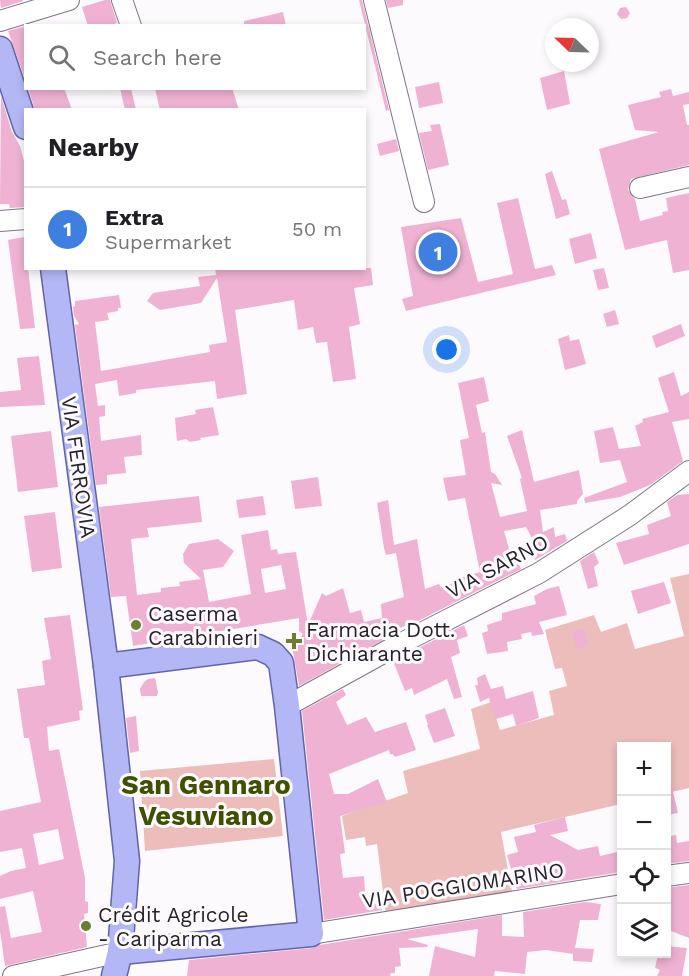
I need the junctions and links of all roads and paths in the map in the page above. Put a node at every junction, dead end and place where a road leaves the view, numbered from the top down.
1 (69, 0) edge
2 (122, 0) edge
3 (374, 0) edge
4 (0, 21) edge
5 (130, 24) edge
6 (0, 49) edge
7 (24, 121) edge
8 (689, 177) edge
9 (640, 188) dead end
10 (424, 202) dead end
11 (24, 219) edge
12 (0, 221) edge
13 (52, 270) edge
14 (689, 471) edge
15 (106, 666) junction
16 (287, 706) junction
17 (689, 873) edge
18 (671, 875) edge
19 (617, 885) edge
20 (311, 934) junction
21 (120, 952) junction
22 (13, 976) edge
23 (114, 976) edge

1 - 4 street
2 - 5 street
3 - 10 street
6 - 7 main road
8 - 9 street
11 - 12 street
13 - 15 main road, VIA FERROVIA
14 - 16 street, VIA SARNO
15 - 16 main road
15 - 21 main road, VIA FERROVIA
16 - 20 main road
17 - 18 street
19 - 20 street, VIA POGGIOMARINO
20 - 21 main road
21 - 22 street
21 - 23 main road, VIA FERROVIA

